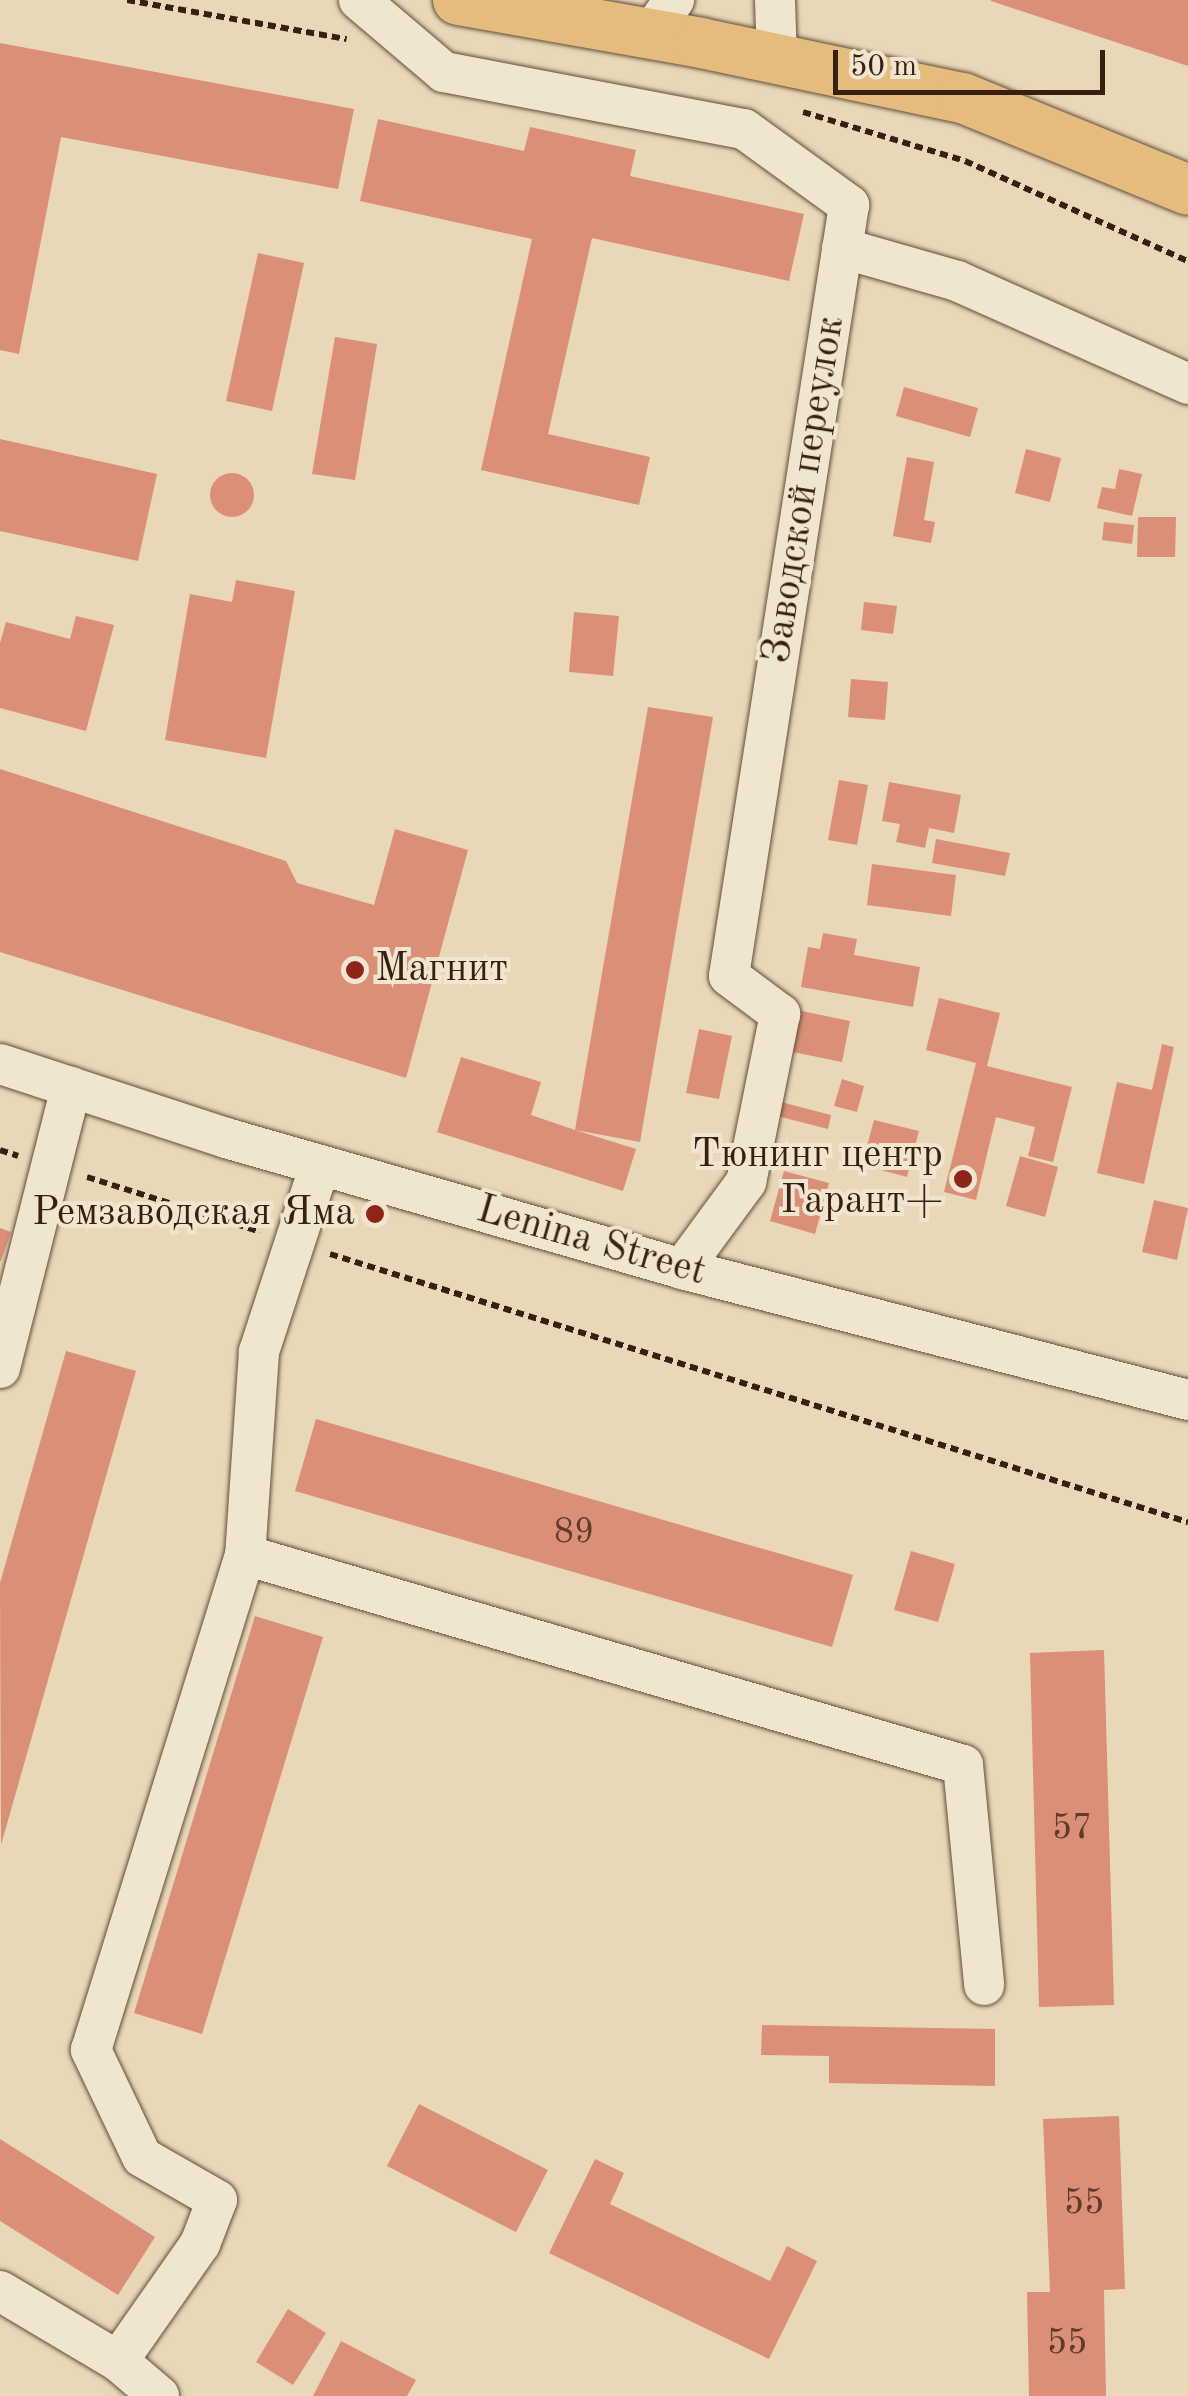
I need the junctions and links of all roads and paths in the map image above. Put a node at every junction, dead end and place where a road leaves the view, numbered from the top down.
1 (359, 0) edge
2 (458, 0) edge
3 (775, 0) edge
4 (662, 17) edge
5 (777, 59) junction
6 (1188, 190) edge
7 (842, 248) junction
8 (1188, 384) edge
9 (0, 1064) edge
10 (71, 1087) junction
11 (0, 1150) edge
12 (320, 1165) junction
13 (54, 1166) junction
14 (293, 1242) junction
15 (682, 1269) junction
16 (0, 1368) edge
17 (1188, 1400) edge
18 (1188, 1522) edge
19 (245, 1555) junction
20 (984, 1986) dead end
21 (0, 2290) edge
22 (118, 2362) junction
23 (159, 2396) edge

1 - 7 street, Заводской переулок
2 - 4 main road
3 - 5 street
4 - 5 main road
5 - 6 main road
7 - 8 street
7 - 15 street, Заводской переулок
9 - 10 street, Lenina Street
10 - 12 street, Lenina Street
10 - 13 street
11 - 13 path
12 - 14 street
12 - 15 street, Lenina Street
13 - 14 path
13 - 16 street
14 - 18 path
14 - 19 street
15 - 17 street, Lenina Street
19 - 20 street
19 - 22 street
21 - 22 street
22 - 23 street

